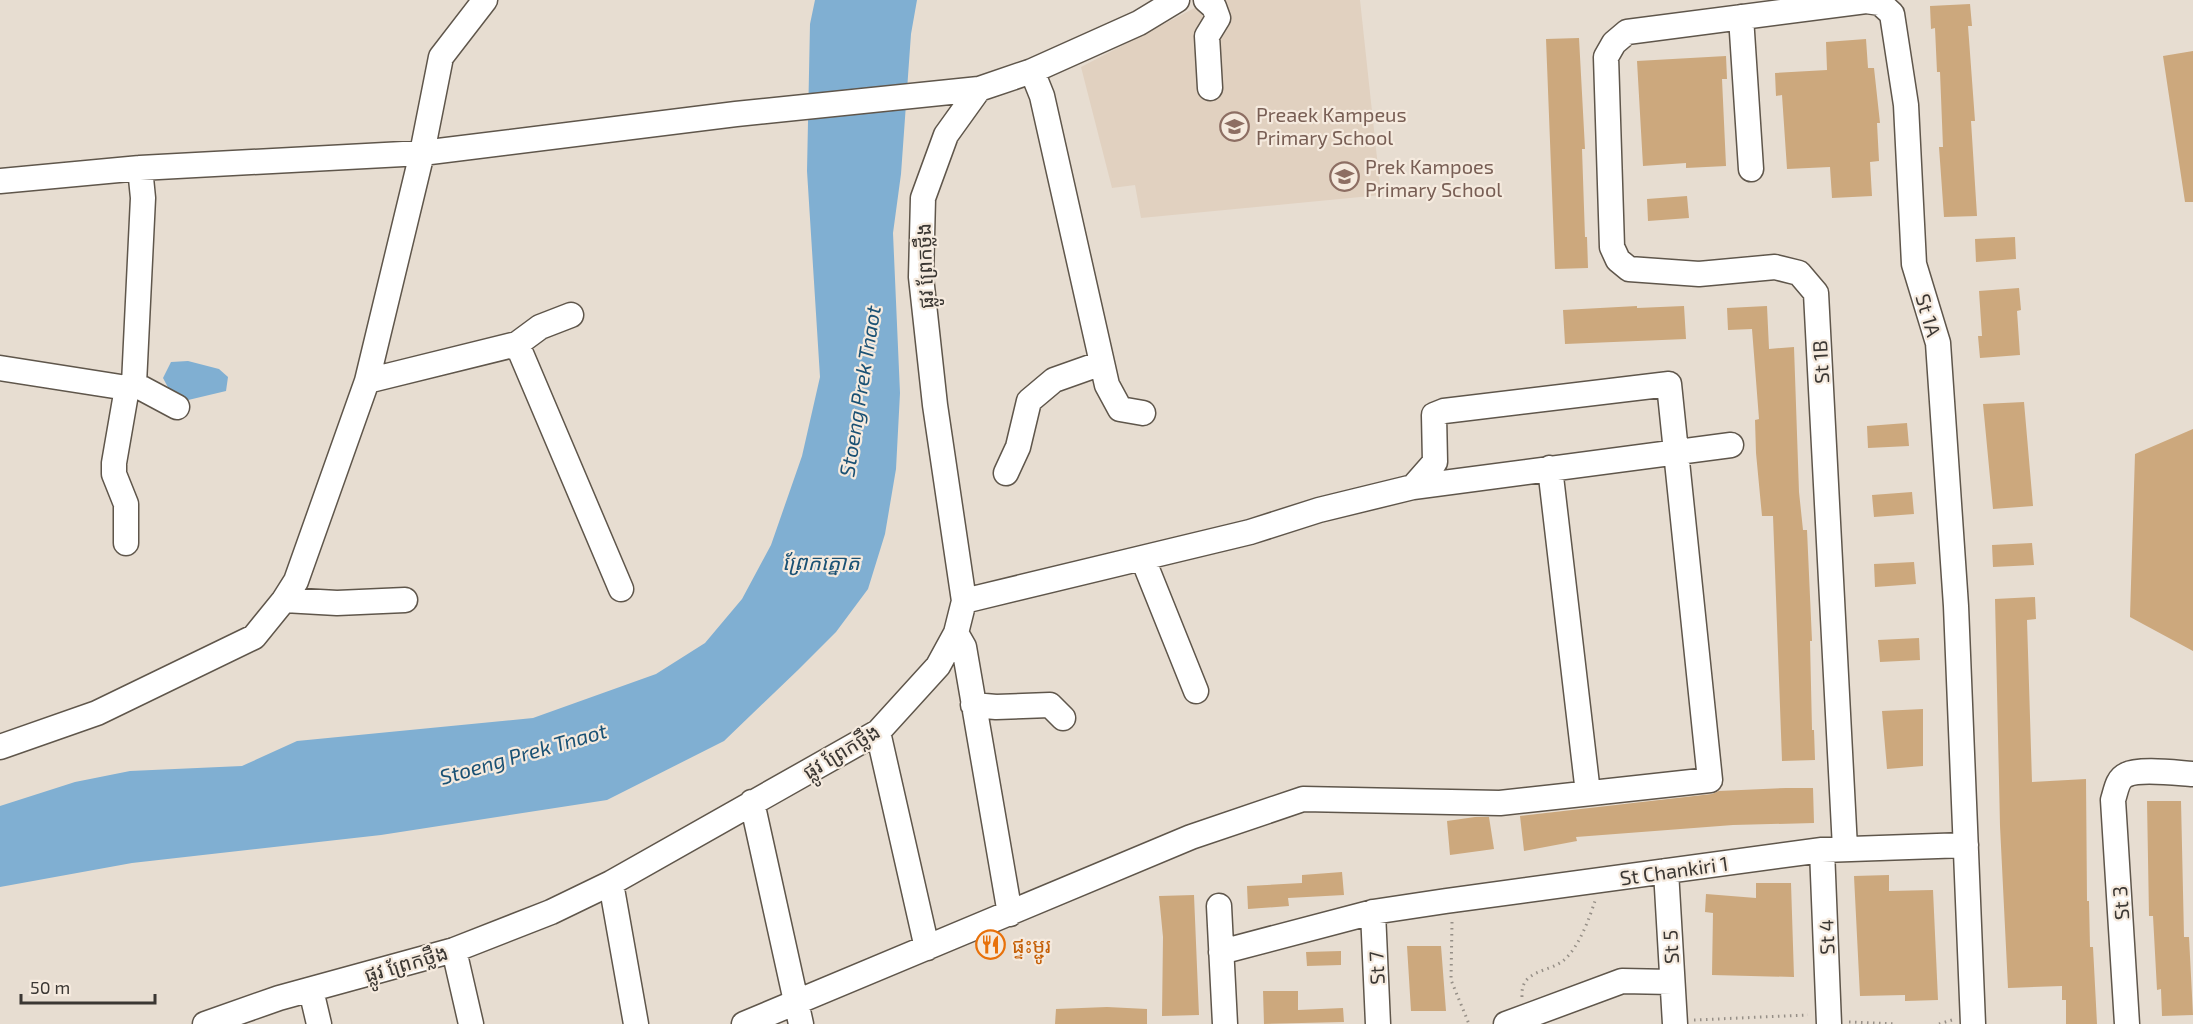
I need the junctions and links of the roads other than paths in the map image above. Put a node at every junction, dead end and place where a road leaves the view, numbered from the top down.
1 (485, 0) edge
2 (1177, 0) edge
3 (1206, 0) edge
4 (1741, 17) junction
5 (1606, 57) joint
6 (1032, 71) junction
7 (1210, 88) dead end
8 (979, 89) junction
9 (422, 153) junction
10 (140, 168) junction
11 (1751, 169) dead end
12 (0, 181) edge
13 (571, 315) dead end
14 (517, 344) junction
15 (1102, 363) junction
16 (0, 368) edge
17 (367, 381) junction
18 (130, 386) junction
19 (177, 407) dead end
20 (1143, 413) dead end
21 (1731, 446) dead end
22 (1676, 454) junction
23 (1550, 468) junction
24 (1006, 473) dead end
25 (1413, 487) junction
26 (126, 543) dead end
27 (1143, 559) junction
28 (621, 589) dead end
29 (285, 600) junction
30 (405, 600) dead end
31 (964, 601) junction
32 (956, 633) junction
33 (1196, 691) dead end
34 (973, 705) junction
35 (1063, 718) dead end
36 (878, 732) junction
37 (0, 747) edge
38 (2193, 774) edge
39 (1588, 793) junction
40 (752, 802) junction
41 (1966, 845) junction
42 (1833, 849) junction
43 (1666, 870) junction
44 (611, 884) junction
45 (1219, 906) dead end
46 (1373, 912) junction
47 (1010, 915) junction
48 (927, 948) junction
49 (454, 950) junction
50 (1221, 952) junction
51 (1672, 982) junction
52 (311, 990) junction
53 (799, 1013) edge
54 (1829, 1020) edge
55 (1976, 1020) edge
56 (1518, 1022) edge
57 (1675, 1022) edge
58 (205, 1024) edge
59 (319, 1024) edge
60 (471, 1024) edge
61 (636, 1024) edge
62 (744, 1024) edge
63 (1225, 1024) edge
64 (1378, 1024) edge
65 (2127, 1024) edge

1 - 9 street
2 - 6 street
3 - 7 street
4 - 5 street, St 1A
4 - 11 street
4 - 41 street, St 1A
5 - 42 street, St 1B
6 - 8 street
6 - 15 street
8 - 9 street
8 - 31 street, ផ្លូវ ព្រែកថ្លឹង
9 - 10 street
9 - 17 street
10 - 12 street
10 - 18 street
13 - 14 street
14 - 17 street
14 - 28 street
15 - 20 street
15 - 24 street
16 - 18 street
17 - 29 street
18 - 19 street
18 - 26 street
21 - 22 street
22 - 23 street
22 - 25 street
22 - 39 street
23 - 25 street
23 - 39 street
25 - 27 street
27 - 31 street
27 - 33 street
29 - 30 street
29 - 37 street
31 - 32 street, ផ្លូវ ព្រែកថ្លឹង
32 - 34 street
32 - 36 street, ផ្លូវ ព្រែកថ្លឹង
34 - 35 street
34 - 47 street
36 - 40 street, ផ្លូវ ព្រែកថ្លឹង
36 - 48 street
38 - 65 street, St 3
39 - 47 street
40 - 44 street, ផ្លូវ ព្រែកថ្លឹង
40 - 53 street
41 - 42 street, St Chankiri 1
41 - 55 street
42 - 43 street, St Chankiri 1
42 - 54 street, St 4
43 - 46 street, St Chankiri 1
43 - 51 street, St 5
44 - 49 street, ផ្លូវ ព្រែកថ្លឹង
44 - 61 street
45 - 50 street
46 - 50 street, St Chankiri 1
46 - 64 street, St 7
47 - 48 street
48 - 53 street
49 - 52 street, ផ្លូវ ព្រែកថ្លឹង
49 - 60 street
50 - 63 street
51 - 56 street
51 - 57 street, St 5
52 - 58 street, ផ្លូវ ព្រែកថ្លឹង
52 - 59 street
53 - 62 street

